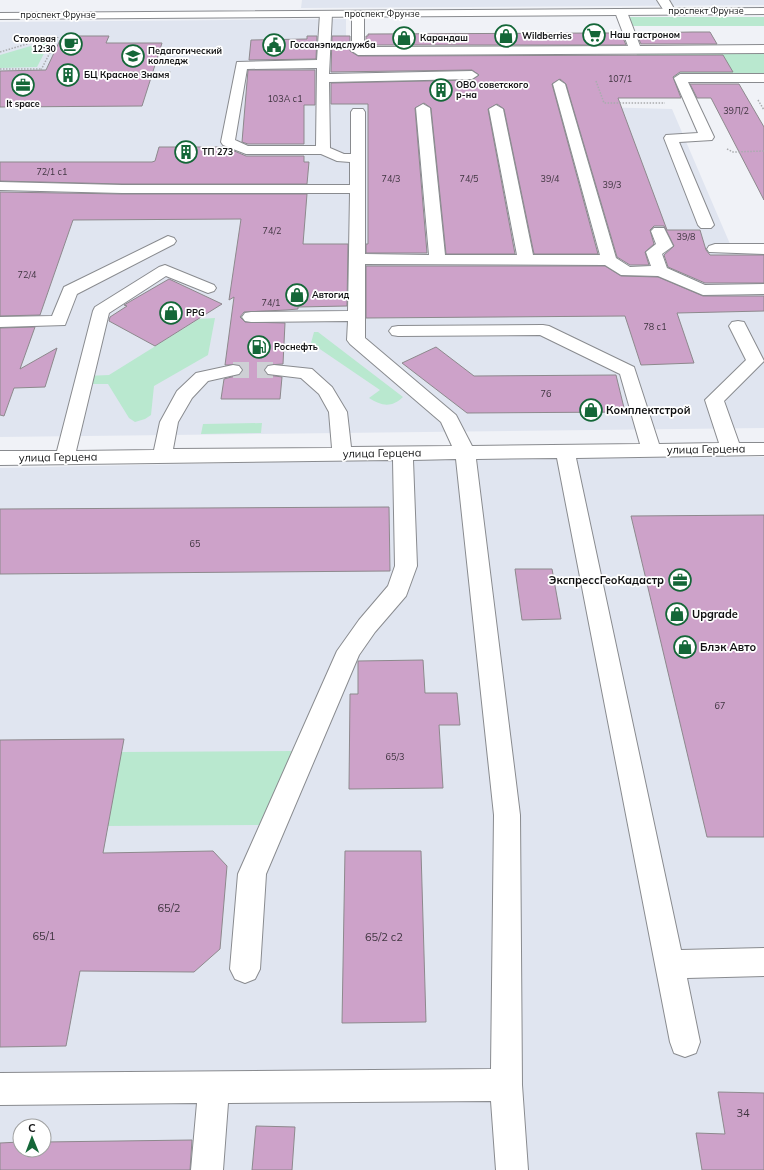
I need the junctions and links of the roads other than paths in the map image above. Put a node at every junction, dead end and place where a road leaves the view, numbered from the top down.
1 (663, 0) edge
2 (764, 11) edge
3 (621, 12) junction
4 (670, 12) junction
5 (326, 14) junction
6 (358, 14) junction
7 (0, 16) edge
8 (764, 49) edge
9 (635, 50) junction
10 (323, 64) junction
11 (472, 75) dead end
12 (323, 78) junction
13 (764, 78) edge
14 (559, 84) dead end
15 (423, 108) dead end
16 (496, 109) dead end
17 (358, 112) dead end
18 (323, 150) junction
19 (358, 158) junction
20 (0, 186) edge
21 (356, 189) junction
22 (706, 225) dead end
23 (659, 231) dead end
24 (168, 241) dead end
25 (715, 249) dead end
26 (764, 249) edge
27 (437, 258) junction
28 (526, 258) junction
29 (356, 259) junction
30 (609, 260) junction
31 (660, 271) junction
32 (208, 288) dead end
33 (764, 289) edge
34 (356, 316) junction
35 (251, 317) dead end
36 (0, 322) edge
37 (738, 326) dead end
38 (398, 331) dead end
39 (233, 370) tunnel mouth
40 (274, 370) tunnel mouth
41 (731, 449) junction
42 (764, 449) edge
43 (651, 450) junction
44 (565, 451) junction
45 (465, 452) junction
46 (403, 453) junction
47 (342, 454) junction
48 (162, 456) junction
49 (64, 457) junction
50 (0, 458) edge
51 (764, 962) edge
52 (670, 964) junction
53 (245, 969) dead end
54 (685, 1042) dead end
55 (506, 1084) junction
56 (214, 1087) junction
57 (0, 1089) edge
58 (207, 1170) edge
59 (512, 1170) edge

1 - 4 main road
2 - 4 main road, проспект Фрунзе
3 - 4 main road, проспект Фрунзе
3 - 6 main road, проспект Фрунзе
3 - 9 main road
5 - 6 main road, проспект Фрунзе
5 - 7 main road, проспект Фрунзе
5 - 10 main road
6 - 9 main road
8 - 9 main road
10 - 12 main road
10 - 18 main road
11 - 12 main road
12 - 18 main road
13 - 22 main road
14 - 30 main road
15 - 27 main road
16 - 28 main road
17 - 19 main road
18 - 19 main road
19 - 21 main road
20 - 21 main road
21 - 29 main road
23 - 31 main road
24 - 36 main road
25 - 26 main road
27 - 28 main road
27 - 29 main road
28 - 30 main road
29 - 34 main road
30 - 31 main road
31 - 33 main road
32 - 49 main road
34 - 35 main road
34 - 45 main road
37 - 41 main road
38 - 43 main road
39 - 48 main road
40 - 47 main road
41 - 42 main road, улица Герцена
41 - 43 main road, улица Герцена
43 - 44 main road, улица Герцена
44 - 45 main road, улица Герцена
44 - 52 main road
45 - 46 main road, улица Герцена
45 - 55 main road
46 - 47 main road, улица Герцена
46 - 53 main road
47 - 48 main road, улица Герцена
48 - 49 main road, улица Герцена
49 - 50 main road, улица Герцена
51 - 52 main road
52 - 54 main road
55 - 56 main road
55 - 59 main road
56 - 57 main road
56 - 58 main road

